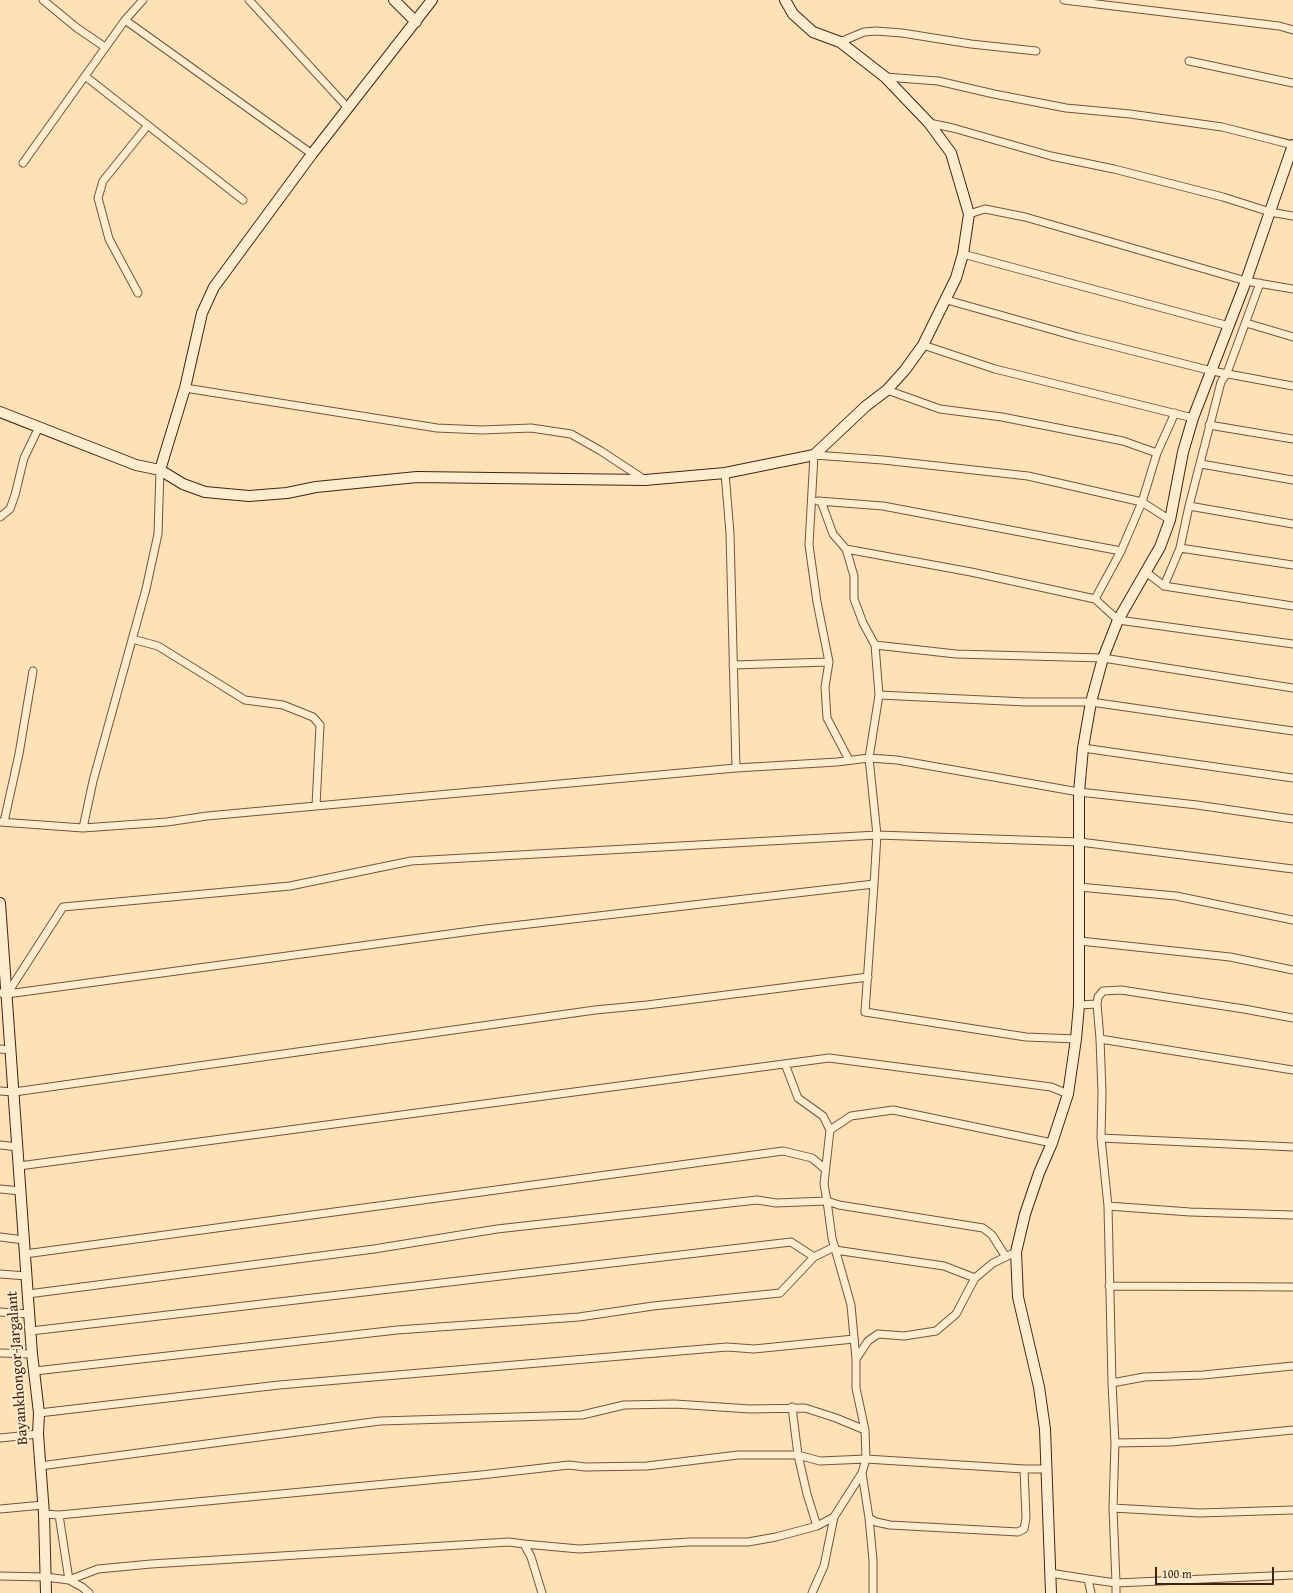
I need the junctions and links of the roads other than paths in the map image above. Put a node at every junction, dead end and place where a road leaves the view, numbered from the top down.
1 (43, 0) edge
2 (143, 0) edge
3 (249, 0) edge
4 (394, 0) edge
5 (432, 0) edge
6 (785, 0) edge
7 (1064, 0) edge
8 (125, 20) junction
9 (416, 22) junction
10 (1293, 30) edge
11 (840, 42) junction
12 (106, 47) junction
13 (1036, 52) dead end
14 (1189, 61) dead end
15 (85, 76) junction
16 (884, 77) junction
17 (1293, 83) edge
18 (348, 108) junction
19 (929, 123) junction
20 (148, 125) junction
21 (1293, 145) edge
22 (312, 154) junction
23 (23, 163) dead end
24 (243, 200) dead end
25 (1270, 212) junction
26 (970, 214) junction
27 (1293, 216) edge
28 (963, 254) junction
29 (1246, 281) junction
30 (1260, 283) junction
31 (1293, 289) edge
32 (138, 293) dead end
33 (946, 300) junction
34 (1246, 323) junction
35 (1229, 326) junction
36 (1293, 337) edge
37 (923, 345) junction
38 (1212, 371) junction
39 (1227, 374) junction
40 (1293, 386) edge
41 (185, 388) junction
42 (887, 390) junction
43 (0, 412) edge
44 (1175, 413) junction
45 (1194, 418) junction
46 (1209, 425) junction
47 (39, 427) junction
48 (1293, 439) edge
49 (1157, 453) junction
50 (814, 455) junction
51 (1201, 464) junction
52 (160, 470) junction
53 (725, 473) junction
54 (645, 480) junction
55 (1293, 480) edge
56 (812, 501) junction
57 (821, 501) junction
58 (1142, 502) junction
59 (1189, 506) junction
60 (0, 517) edge
61 (1170, 520) junction
62 (1293, 524) edge
63 (1180, 548) junction
64 (846, 549) junction
65 (1121, 551) junction
66 (1293, 565) edge
67 (1146, 572) junction
68 (1164, 586) junction
69 (1095, 599) junction
70 (1293, 606) edge
71 (1118, 620) junction
72 (132, 639) junction
73 (875, 644) junction
74 (1293, 644) edge
75 (1103, 658) junction
76 (829, 662) junction
77 (733, 665) junction
78 (32, 671) dead end
79 (1293, 688) edge
80 (879, 695) junction
81 (1091, 702) junction
82 (1293, 731) edge
83 (1082, 748) junction
84 (868, 758) junction
85 (849, 760) junction
86 (736, 768) junction
87 (1293, 778) edge
88 (1079, 792) junction
89 (316, 806) junction
90 (1293, 819) edge
91 (2, 822) edge
92 (83, 828) junction
93 (877, 835) junction
94 (1080, 842) junction
95 (1293, 870) edge
96 (874, 884) junction
97 (1079, 887) junction
98 (0, 902) edge
99 (1293, 920) edge
100 (1, 922) edge
101 (1080, 941) junction
102 (1293, 970) edge
103 (868, 977) junction
104 (3, 994) edge
105 (1097, 1004) junction
106 (1079, 1005) junction
107 (1293, 1018) edge
108 (1076, 1039) junction
109 (1100, 1039) junction
110 (0, 1049) edge
111 (11, 1050) junction
112 (785, 1064) junction
113 (1293, 1070) edge
114 (0, 1091) edge
115 (14, 1092) junction
116 (1068, 1094) junction
117 (830, 1130) junction
118 (1102, 1138) junction
119 (1052, 1143) junction
120 (0, 1145) edge
121 (18, 1147) junction
122 (1293, 1147) edge
123 (19, 1166) junction
124 (825, 1169) junction
125 (0, 1189) edge
126 (21, 1191) junction
127 (827, 1200) junction
128 (1108, 1206) junction
129 (1293, 1215) edge
130 (0, 1237) edge
131 (24, 1240) junction
132 (834, 1249) junction
133 (1016, 1252) junction
134 (25, 1254) junction
135 (814, 1257) junction
136 (1006, 1257) junction
137 (0, 1274) edge
138 (27, 1276) junction
139 (975, 1278) junction
140 (1109, 1286) junction
141 (1293, 1287) edge
142 (28, 1294) junction
143 (0, 1312) edge
144 (29, 1314) junction
145 (31, 1331) junction
146 (854, 1339) junction
147 (0, 1353) edge
148 (32, 1354) junction
149 (856, 1359) junction
150 (1293, 1366) edge
151 (35, 1371) junction
152 (1112, 1383) junction
153 (792, 1407) junction
154 (39, 1413) junction
155 (865, 1430) junction
156 (1293, 1430) edge
157 (38, 1434) junction
158 (0, 1438) edge
159 (1115, 1443) junction
160 (798, 1455) junction
161 (866, 1459) junction
162 (40, 1466) junction
163 (1024, 1469) junction
164 (1046, 1469) junction
165 (862, 1473) junction
166 (0, 1508) edge
167 (1113, 1508) junction
168 (43, 1509) junction
169 (1293, 1510) edge
170 (59, 1515) junction
171 (834, 1517) junction
172 (869, 1518) junction
173 (818, 1526) junction
174 (524, 1544) junction
175 (1050, 1573) junction
176 (1293, 1574) edge
177 (0, 1576) edge
178 (45, 1577) junction
179 (1088, 1579) junction
180 (69, 1580) junction
181 (1116, 1583) junction
182 (46, 1593) edge
183 (89, 1593) edge
184 (542, 1593) edge
185 (812, 1593) edge
186 (873, 1593) edge
187 (1051, 1593) edge
188 (1091, 1593) edge
189 (1116, 1593) edge

1 - 12 street
2 - 8 street
3 - 18 street
4 - 9 street
5 - 9 street
6 - 11 street
7 - 10 street
8 - 12 street
8 - 22 street
9 - 18 street
11 - 13 street
11 - 16 street
12 - 15 street
14 - 17 street
15 - 20 street
15 - 23 street
16 - 19 street
16 - 21 street
18 - 22 street
19 - 25 street
19 - 26 street
20 - 24 street
20 - 32 street
21 - 25 street
22 - 41 street
25 - 27 street
25 - 29 street
26 - 28 street
26 - 29 street
28 - 33 street
28 - 35 street
29 - 30 street
29 - 35 street
30 - 31 street
30 - 34 street
33 - 37 street
33 - 38 street
34 - 36 street
34 - 39 street
35 - 38 street
37 - 42 street
37 - 44 street
38 - 39 street
38 - 45 street
39 - 40 street
39 - 46 street
41 - 52 street
41 - 54 street
42 - 49 street
42 - 50 street
43 - 47 street
44 - 45 street
44 - 49 street
45 - 61 street
46 - 48 street
46 - 51 street
47 - 52 street
47 - 60 street
49 - 58 street
50 - 53 street
50 - 56 street
50 - 58 street
51 - 55 street
51 - 59 street
52 - 54 street
52 - 72 street
53 - 54 street
53 - 77 street
56 - 57 street
56 - 76 street
57 - 64 street
57 - 65 street
58 - 61 street
58 - 65 street
59 - 62 street
59 - 63 street
61 - 67 street
63 - 66 street
63 - 68 street
64 - 69 street
64 - 73 street
65 - 69 street
67 - 68 street
67 - 71 street
68 - 70 street
69 - 71 street
71 - 74 street
71 - 75 street
72 - 89 street
72 - 92 street
73 - 75 street
73 - 80 street
75 - 79 street
75 - 81 street
76 - 77 street
76 - 85 street
77 - 86 street
78 - 91 street
80 - 81 street
80 - 84 street
81 - 82 street
81 - 83 street
83 - 87 street
83 - 88 street
84 - 85 street
84 - 88 street
84 - 93 street
85 - 86 street
86 - 89 street
88 - 90 street
88 - 94 street
89 - 92 street
91 - 92 street
93 - 94 street
93 - 96 street
93 - 104 street
94 - 95 street
94 - 97 street
96 - 103 street
96 - 104 street
97 - 99 street
97 - 101 street
98 - 100 street, Bayankhongor-Jargalant
100 - 104 street, Bayankhongor-Jargalant
101 - 102 street
101 - 106 street
103 - 108 street
103 - 115 street
104 - 111 street, Bayankhongor-Jargalant
105 - 106 street
105 - 107 street
105 - 109 street
106 - 108 street
108 - 116 street
109 - 113 street
109 - 118 street
110 - 111 street
111 - 115 street, Bayankhongor-Jargalant
112 - 116 street
112 - 117 street
112 - 123 street
114 - 115 street
115 - 121 street, Bayankhongor-Jargalant
116 - 119 street
117 - 119 street
117 - 124 street
118 - 122 street
118 - 128 street
119 - 133 street
120 - 121 street
121 - 123 street, Bayankhongor-Jargalant
123 - 126 street, Bayankhongor-Jargalant
124 - 127 street
124 - 134 street
125 - 126 street
126 - 131 street, Bayankhongor-Jargalant
127 - 132 street
127 - 136 street
127 - 142 street
128 - 129 street
128 - 140 street
130 - 131 street
131 - 134 street, Bayankhongor-Jargalant
132 - 135 street
132 - 139 street
132 - 146 street
133 - 136 street
133 - 164 street
134 - 138 street, Bayankhongor-Jargalant
135 - 145 street
135 - 151 street
136 - 139 street
137 - 138 street
138 - 142 street, Bayankhongor-Jargalant
139 - 149 street
140 - 141 street
140 - 152 street
142 - 144 street, Bayankhongor-Jargalant
143 - 144 street
144 - 145 street, Bayankhongor-Jargalant
145 - 148 street, Bayankhongor-Jargalant
146 - 149 street
146 - 154 street
147 - 148 street
148 - 151 street, Bayankhongor-Jargalant
149 - 155 street
150 - 152 street
151 - 154 street, Bayankhongor-Jargalant
152 - 159 street
153 - 155 street
153 - 160 street
153 - 162 street
154 - 157 street, Bayankhongor-Jargalant
155 - 161 street
156 - 159 street
157 - 158 street
157 - 162 street, Bayankhongor-Jargalant
159 - 167 street
160 - 161 street
160 - 170 street
160 - 173 street
161 - 163 street
161 - 165 street
162 - 168 street, Bayankhongor-Jargalant
163 - 164 street
163 - 172 street
164 - 175 street
165 - 171 street
165 - 172 street
166 - 168 street
167 - 169 street
167 - 181 street
168 - 170 street
168 - 178 street, Bayankhongor-Jargalant
170 - 180 street
171 - 173 street
171 - 185 street
172 - 186 street
173 - 174 street
174 - 180 street
174 - 184 street
175 - 179 street
175 - 187 street
176 - 181 street
177 - 178 street
178 - 180 street
178 - 182 street, Bayankhongor-Jargalant
179 - 181 street
179 - 188 street
180 - 183 street
181 - 189 street

